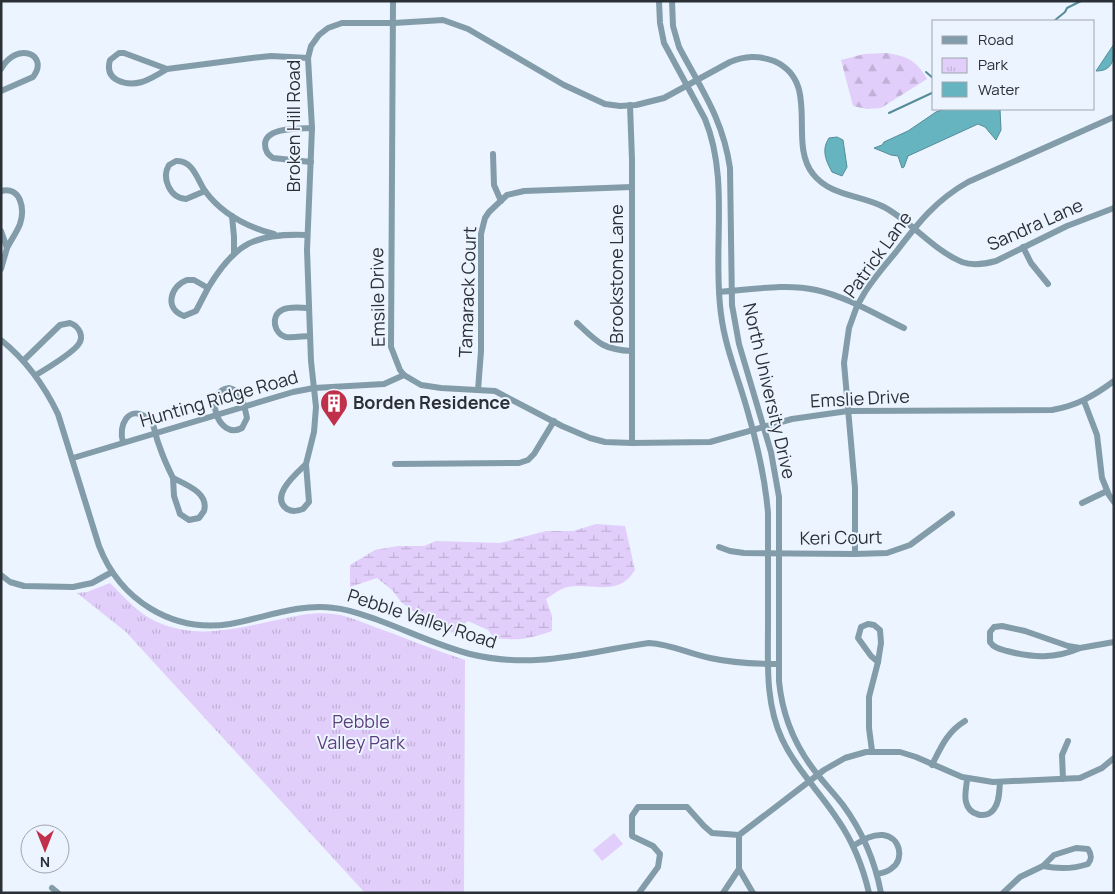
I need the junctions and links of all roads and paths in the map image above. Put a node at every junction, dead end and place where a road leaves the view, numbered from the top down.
1 (393, 1) edge
2 (659, 1) edge
3 (672, 1) edge
4 (394, 23) junction
5 (308, 58) junction
6 (1, 69) edge
7 (167, 69) junction
8 (697, 80) junction
9 (687, 85) junction
10 (1, 91) edge
11 (630, 106) junction
12 (1114, 117) edge
13 (720, 125) junction
14 (312, 128) junction
15 (709, 130) junction
16 (492, 154) dead end
17 (311, 162) junction
18 (632, 188) junction
19 (1, 191) edge
20 (205, 191) junction
21 (501, 201) junction
22 (1114, 208) edge
23 (232, 216) junction
24 (914, 228) junction
25 (1, 231) edge
26 (276, 235) junction
27 (307, 235) junction
28 (730, 247) junction
29 (1023, 247) junction
30 (7, 248) junction
31 (718, 248) junction
32 (234, 253) junction
33 (1, 269) edge
34 (1048, 284) dead end
35 (208, 288) junction
36 (731, 291) junction
37 (719, 292) junction
38 (857, 306) junction
39 (309, 308) junction
40 (577, 323) dead end
41 (904, 328) dead end
42 (310, 336) junction
43 (1, 340) edge
44 (632, 351) junction
45 (24, 360) junction
46 (36, 375) junction
47 (404, 375) junction
48 (1114, 381) edge
49 (314, 388) junction
50 (478, 390) junction
51 (1084, 401) junction
52 (244, 406) junction
53 (848, 411) junction
54 (217, 414) junction
55 (554, 421) junction
56 (764, 427) junction
57 (753, 430) junction
58 (155, 433) junction
59 (124, 442) junction
60 (632, 443) junction
61 (72, 458) junction
62 (306, 464) junction
63 (395, 464) dead end
64 (173, 478) junction
65 (1107, 491) junction
66 (1114, 502) edge
67 (1082, 503) dead end
68 (952, 514) dead end
69 (719, 547) dead end
70 (768, 554) junction
71 (780, 554) junction
72 (855, 554) junction
73 (112, 572) junction
74 (1, 575) edge
75 (1114, 642) edge
76 (1080, 648) junction
77 (878, 662) junction
78 (767, 664) junction
79 (779, 664) junction
80 (965, 721) dead end
81 (1068, 740) dead end
82 (872, 751) junction
83 (1114, 758) edge
84 (932, 765) junction
85 (818, 774) junction
86 (968, 778) junction
87 (1063, 779) junction
88 (808, 782) junction
89 (1000, 782) junction
90 (739, 835) junction
91 (864, 840) junction
92 (853, 846) junction
93 (1043, 866) junction
94 (739, 869) junction
95 (877, 874) junction
96 (639, 893) edge
97 (723, 893) edge
98 (753, 893) edge
99 (869, 893) edge
100 (881, 893) edge
101 (1003, 893) edge

1 - 4 street, Emsile Drive
2 - 9 street, North University Drive
3 - 8 street, North University Drive
4 - 5 street, Broken Hill Road
4 - 11 street, Broken Hill Road
4 - 47 street, Emsile Drive
5 - 7 street
5 - 14 street, Broken Hill Road
6 - 10 street
7 - 7 street
8 - 9 street, Broken Hill Road
8 - 13 street, North University Drive
8 - 24 street, Sandra Lane
9 - 11 street, Broken Hill Road
9 - 15 street, North University Drive
11 - 18 street, Brookstone Lane
12 - 24 street, Patrick Lane
13 - 15 street
13 - 28 street, North University Drive
14 - 17 street, Broken Hill Road
14 - 17 street
15 - 31 street, North University Drive
16 - 21 street
17 - 27 street, Broken Hill Road
18 - 21 street, Tamarack Court
18 - 44 street, Brookstone Lane
19 - 30 street
20 - 20 street
20 - 23 street
21 - 50 street, Tamarack Court
22 - 29 street, Sandra Lane
23 - 26 street
23 - 32 street
24 - 29 street, Sandra Lane
24 - 38 street, Patrick Lane
25 - 30 street
26 - 27 street
26 - 32 street
27 - 39 street, Broken Hill Road
28 - 31 street
28 - 36 street, North University Drive
29 - 34 street
30 - 33 street
31 - 37 street, North University Drive
32 - 35 street
35 - 35 street
36 - 37 street
36 - 38 street
36 - 56 street, North University Drive
37 - 57 street, North University Drive
38 - 41 street
38 - 53 street, Patrick Lane
39 - 42 street, Broken Hill Road
39 - 42 street
40 - 44 street
42 - 49 street, Broken Hill Road
43 - 45 street, Pebble Valley Road
44 - 60 street, Brookstone Lane
45 - 46 street, Pebble Valley Road
45 - 46 street
46 - 61 street, Pebble Valley Road
47 - 49 street, Hunting Ridge Road
47 - 50 street
48 - 51 street, Emslie Drive
49 - 52 street, Hunting Ridge Road
49 - 62 street, Broken Hill Road
50 - 55 street
51 - 53 street, Emslie Drive
51 - 65 street
52 - 54 street, Hunting Ridge Road
52 - 54 street
52 - 54 street
53 - 56 street, Emslie Drive
53 - 72 street, Patrick Lane
54 - 58 street, Hunting Ridge Road
55 - 60 street, Emslie Drive
55 - 63 street
56 - 57 street, Emslie Drive
56 - 71 street, North University Drive
57 - 60 street, Emslie Drive
57 - 70 street, North University Drive
58 - 59 street, Hunting Ridge Road
58 - 59 street
58 - 64 street
59 - 61 street, Hunting Ridge Road
61 - 73 street, Pebble Valley Road
62 - 62 street
64 - 64 street
65 - 66 street
65 - 67 street
68 - 72 street, Keri Court
69 - 70 street, Keri Court
70 - 71 street, Keri Court
70 - 78 street, North University Drive
71 - 72 street, Keri Court
71 - 79 street, North University Drive
73 - 74 street
73 - 78 street, Pebble Valley Road
75 - 76 street
76 - 76 street
77 - 77 street
77 - 82 street
78 - 79 street, Pebble Valley Road
78 - 88 street, North University Drive
79 - 85 street, North University Drive
80 - 84 street
81 - 87 street
82 - 84 street
82 - 85 street
83 - 87 street
84 - 86 street
85 - 88 street
85 - 91 street, North University Drive
86 - 89 street
86 - 89 street
87 - 89 street
88 - 90 street
88 - 92 street, North University Drive
90 - 94 street
90 - 96 street
91 - 92 street
91 - 95 street, North University Drive
91 - 95 street
92 - 99 street, North University Drive
93 - 93 street
93 - 101 street
94 - 97 street
94 - 98 street
95 - 100 street, North University Drive

